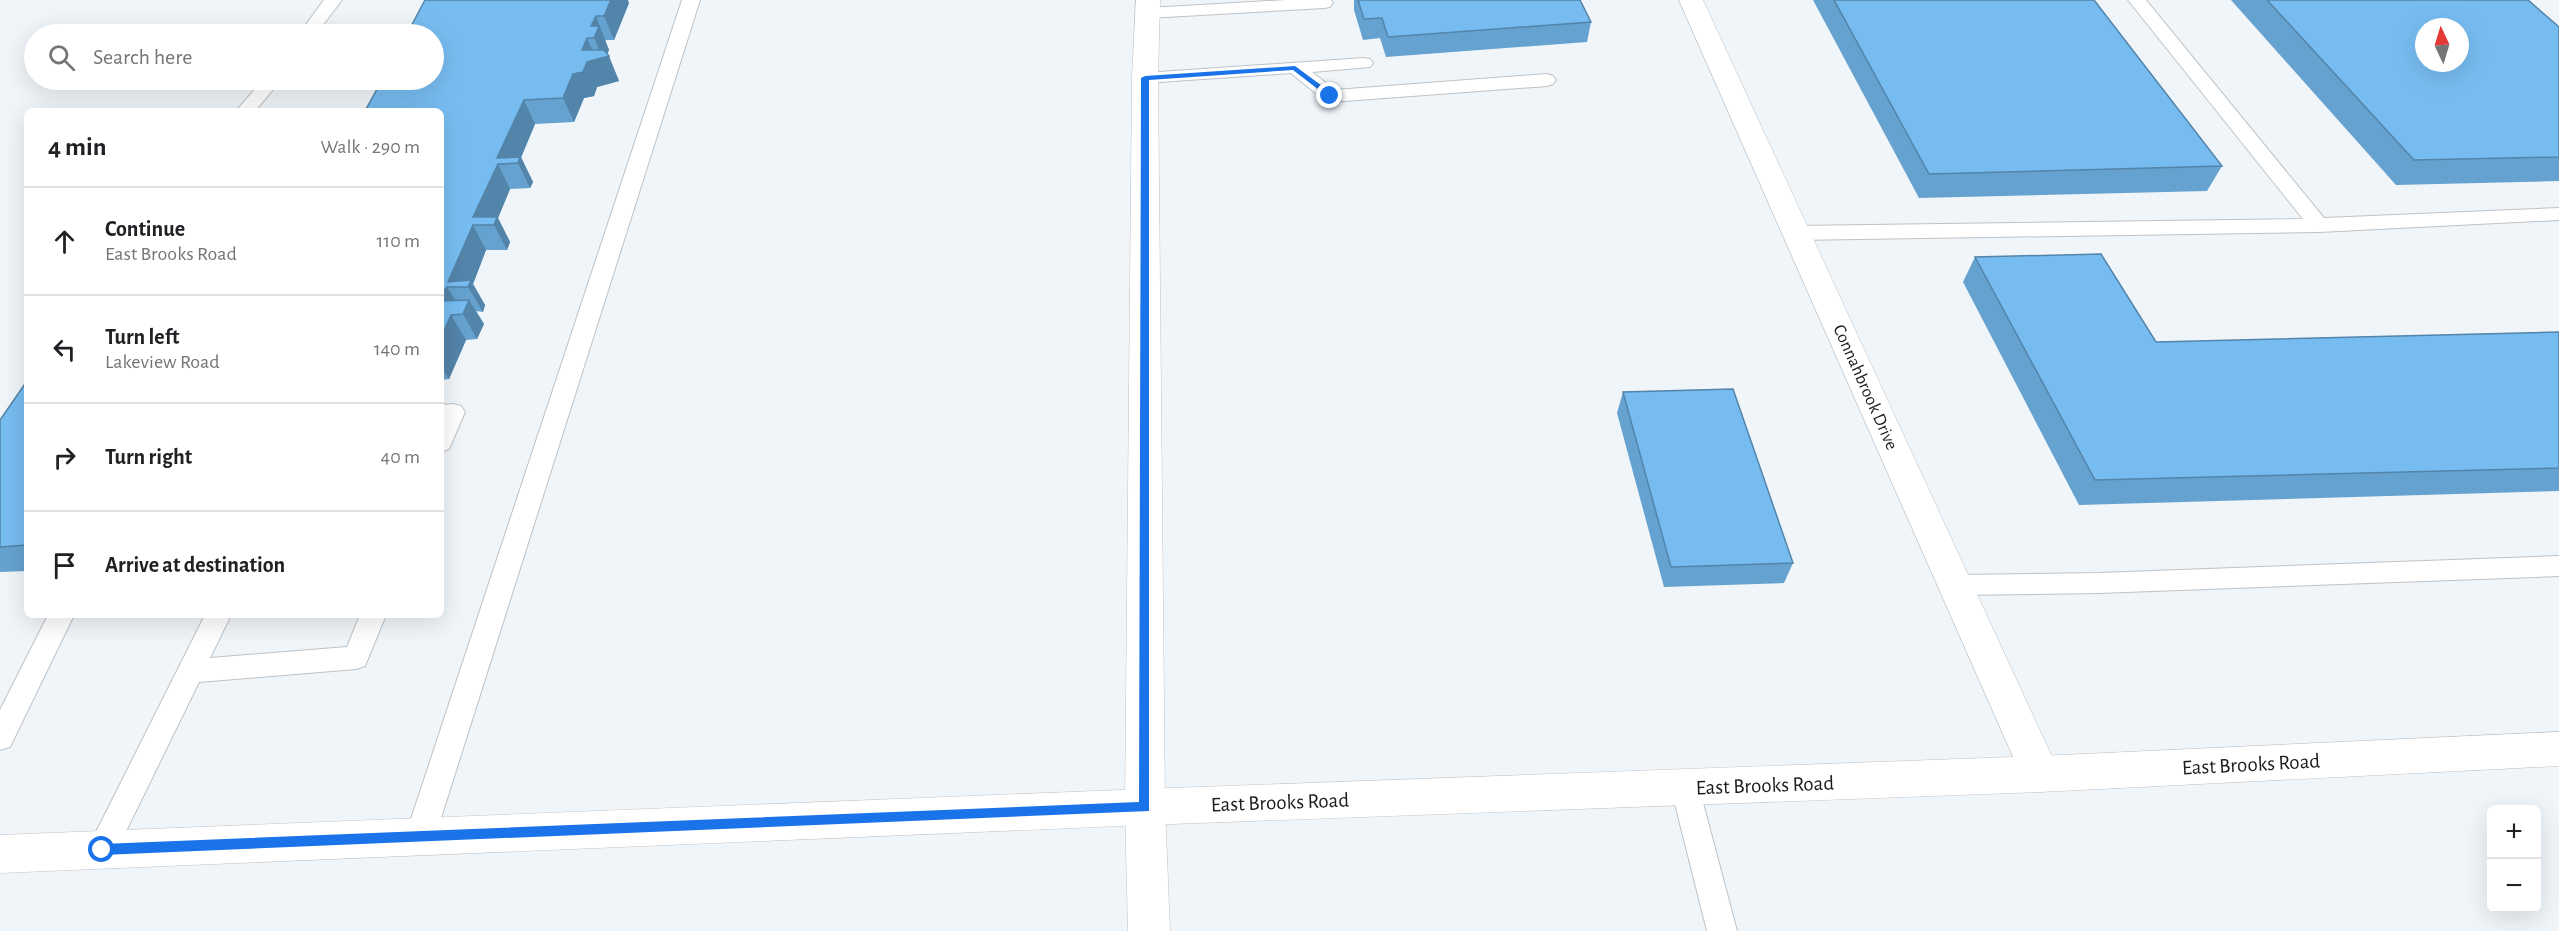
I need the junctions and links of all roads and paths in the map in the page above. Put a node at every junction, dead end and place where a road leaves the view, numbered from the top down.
1 (333, 0) edge
2 (691, 0) edge
3 (1691, 0) edge
4 (2137, 0) edge
5 (1324, 3) dead end
6 (1148, 7) edge
7 (315, 24) edge
8 (1365, 63) dead end
9 (1295, 68) junction
10 (1145, 78) junction
11 (1547, 80) dead end
12 (263, 90) edge
13 (248, 108) edge
14 (2559, 214) edge
15 (2319, 225) junction
16 (1796, 233) junction
17 (444, 413) edge
18 (444, 435) edge
19 (2559, 566) edge
20 (1954, 585) junction
21 (60, 618) edge
22 (216, 618) edge
23 (372, 618) edge
24 (190, 671) junction
25 (0, 738) edge
26 (2559, 749) edge
27 (2040, 774) junction
28 (1685, 788) junction
29 (1144, 807) junction
30 (420, 837) junction
31 (102, 850) junction
32 (0, 854) edge
33 (1149, 931) edge
34 (1722, 931) edge

1 - 7 lane
2 - 30 lane
3 - 16 street, Connahbrook Drive
4 - 15 lane
5 - 6 lane
6 - 10 street
8 - 9 lane
9 - 10 lane
9 - 11 lane
10 - 29 street
12 - 13 lane
14 - 15 lane
15 - 16 lane
16 - 20 street, Connahbrook Drive
17 - 18 lane
19 - 20 lane
20 - 27 street, Connahbrook Drive
21 - 25 lane
22 - 24 lane
23 - 24 lane
24 - 31 lane
26 - 27 street, East Brooks Road
27 - 28 street, East Brooks Road
28 - 29 street, East Brooks Road
28 - 34 lane
29 - 30 street, East Brooks Road
29 - 33 street
30 - 31 street, East Brooks Road
31 - 32 street, East Brooks Road

